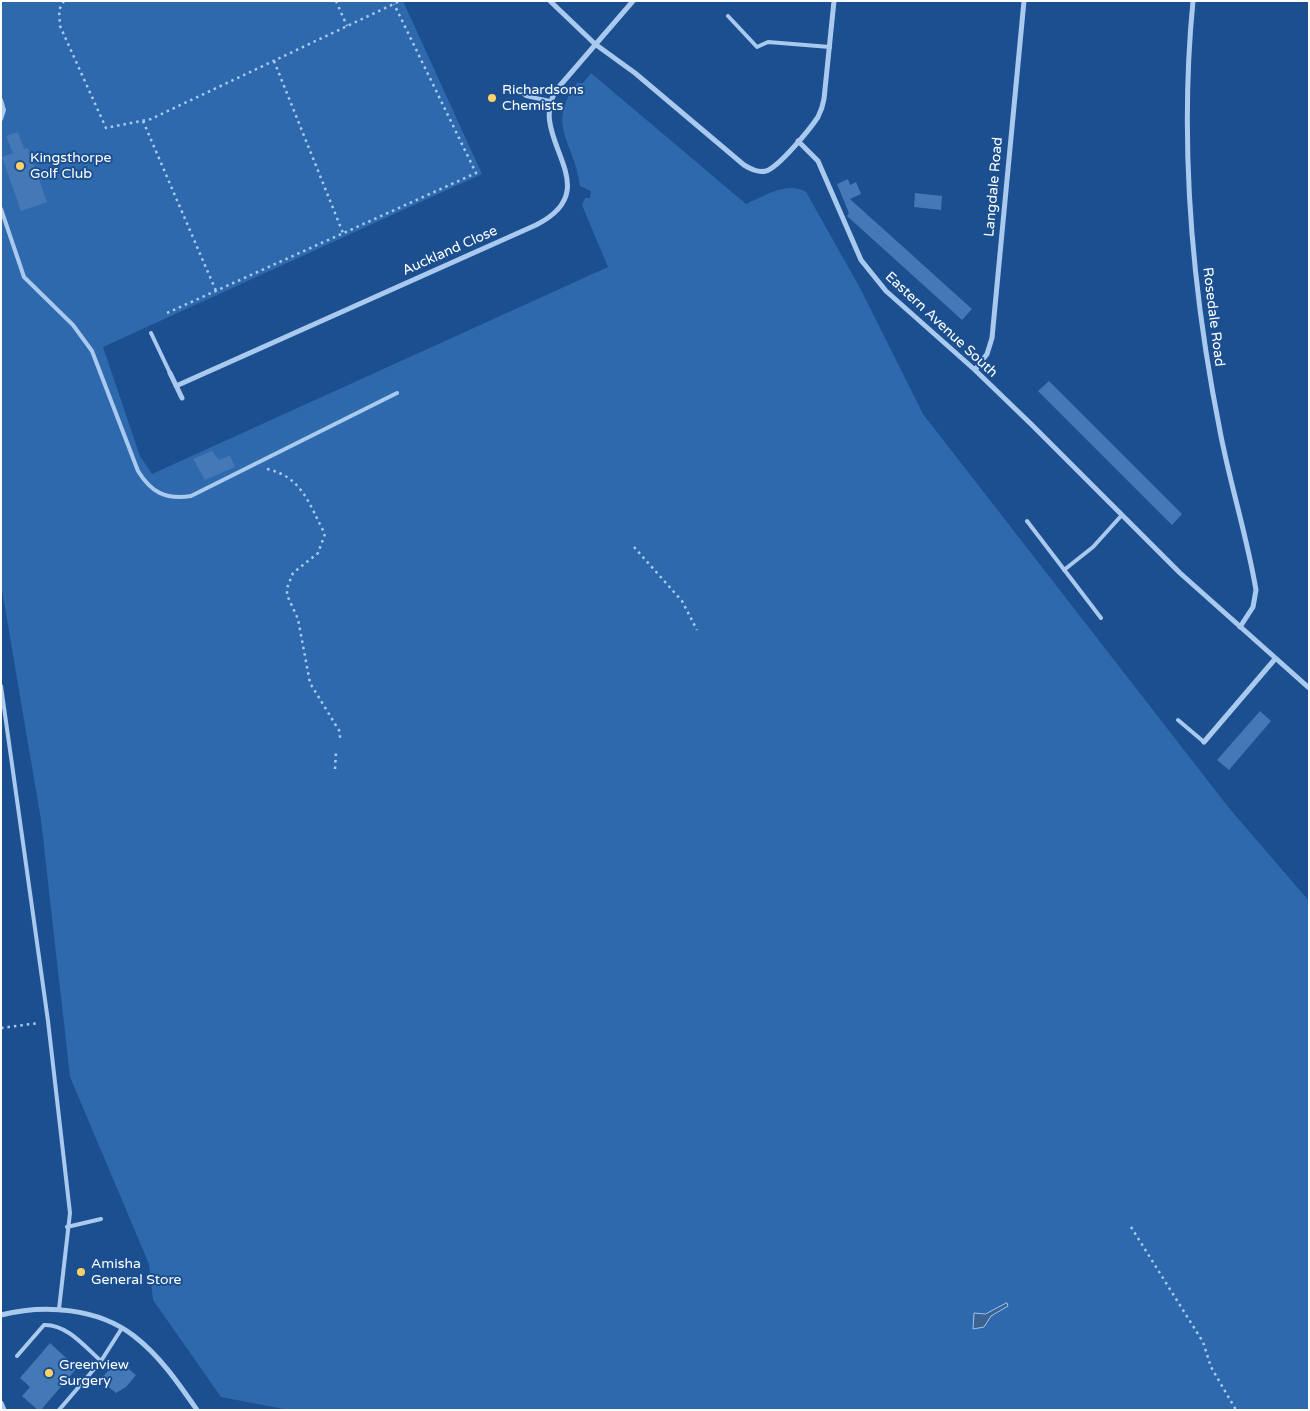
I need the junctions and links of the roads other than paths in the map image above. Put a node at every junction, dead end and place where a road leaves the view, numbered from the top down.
1 (550, 1) edge
2 (633, 1) edge
3 (834, 1) edge
4 (1024, 1) edge
5 (1193, 1) edge
6 (728, 16) dead end
7 (595, 44) junction
8 (830, 47) junction
9 (516, 88) dead end
10 (1, 100) edge
11 (550, 101) junction
12 (1, 119) edge
13 (798, 140) junction
14 (1, 209) edge
15 (151, 333) dead end
16 (975, 370) junction
17 (170, 373) joint
18 (176, 386) junction
19 (397, 393) dead end
20 (182, 398) dead end
21 (1121, 516) junction
22 (1027, 521) dead end
23 (1064, 570) junction
24 (1101, 618) dead end
25 (1240, 627) junction
26 (1275, 659) junction
27 (1, 686) edge
28 (1309, 688) edge
29 (1178, 720) dead end
30 (1204, 742) joint
31 (101, 1219) dead end
32 (67, 1227) junction
33 (59, 1309) junction
34 (1, 1315) edge
35 (122, 1328) junction
36 (17, 1356) dead end
37 (102, 1361) junction
38 (1, 1403) edge
39 (4, 1410) edge
40 (59, 1410) edge
41 (197, 1410) edge

1 - 7 street
2 - 7 street, Auckland Close
3 - 8 street
4 - 16 street, Langdale Road
5 - 25 street, Rosedale Road
6 - 8 lane
7 - 11 street, Auckland Close
7 - 13 street
8 - 13 street
9 - 11 lane
10 - 12 lane
11 - 18 street, Auckland Close
13 - 16 street, Eastern Avenue South
14 - 19 lane
15 - 17 lane
16 - 21 street, Eastern Avenue South
17 - 18 street
18 - 20 street
21 - 23 lane
21 - 25 street, Eastern Avenue South
22 - 23 lane
23 - 24 lane
25 - 26 street, Eastern Avenue South
26 - 28 street, Eastern Avenue South
26 - 30 street
27 - 32 lane
29 - 30 lane
31 - 32 lane
32 - 33 lane
33 - 34 street
33 - 35 street
35 - 37 lane
35 - 41 street
36 - 37 lane
37 - 40 lane
38 - 39 street

